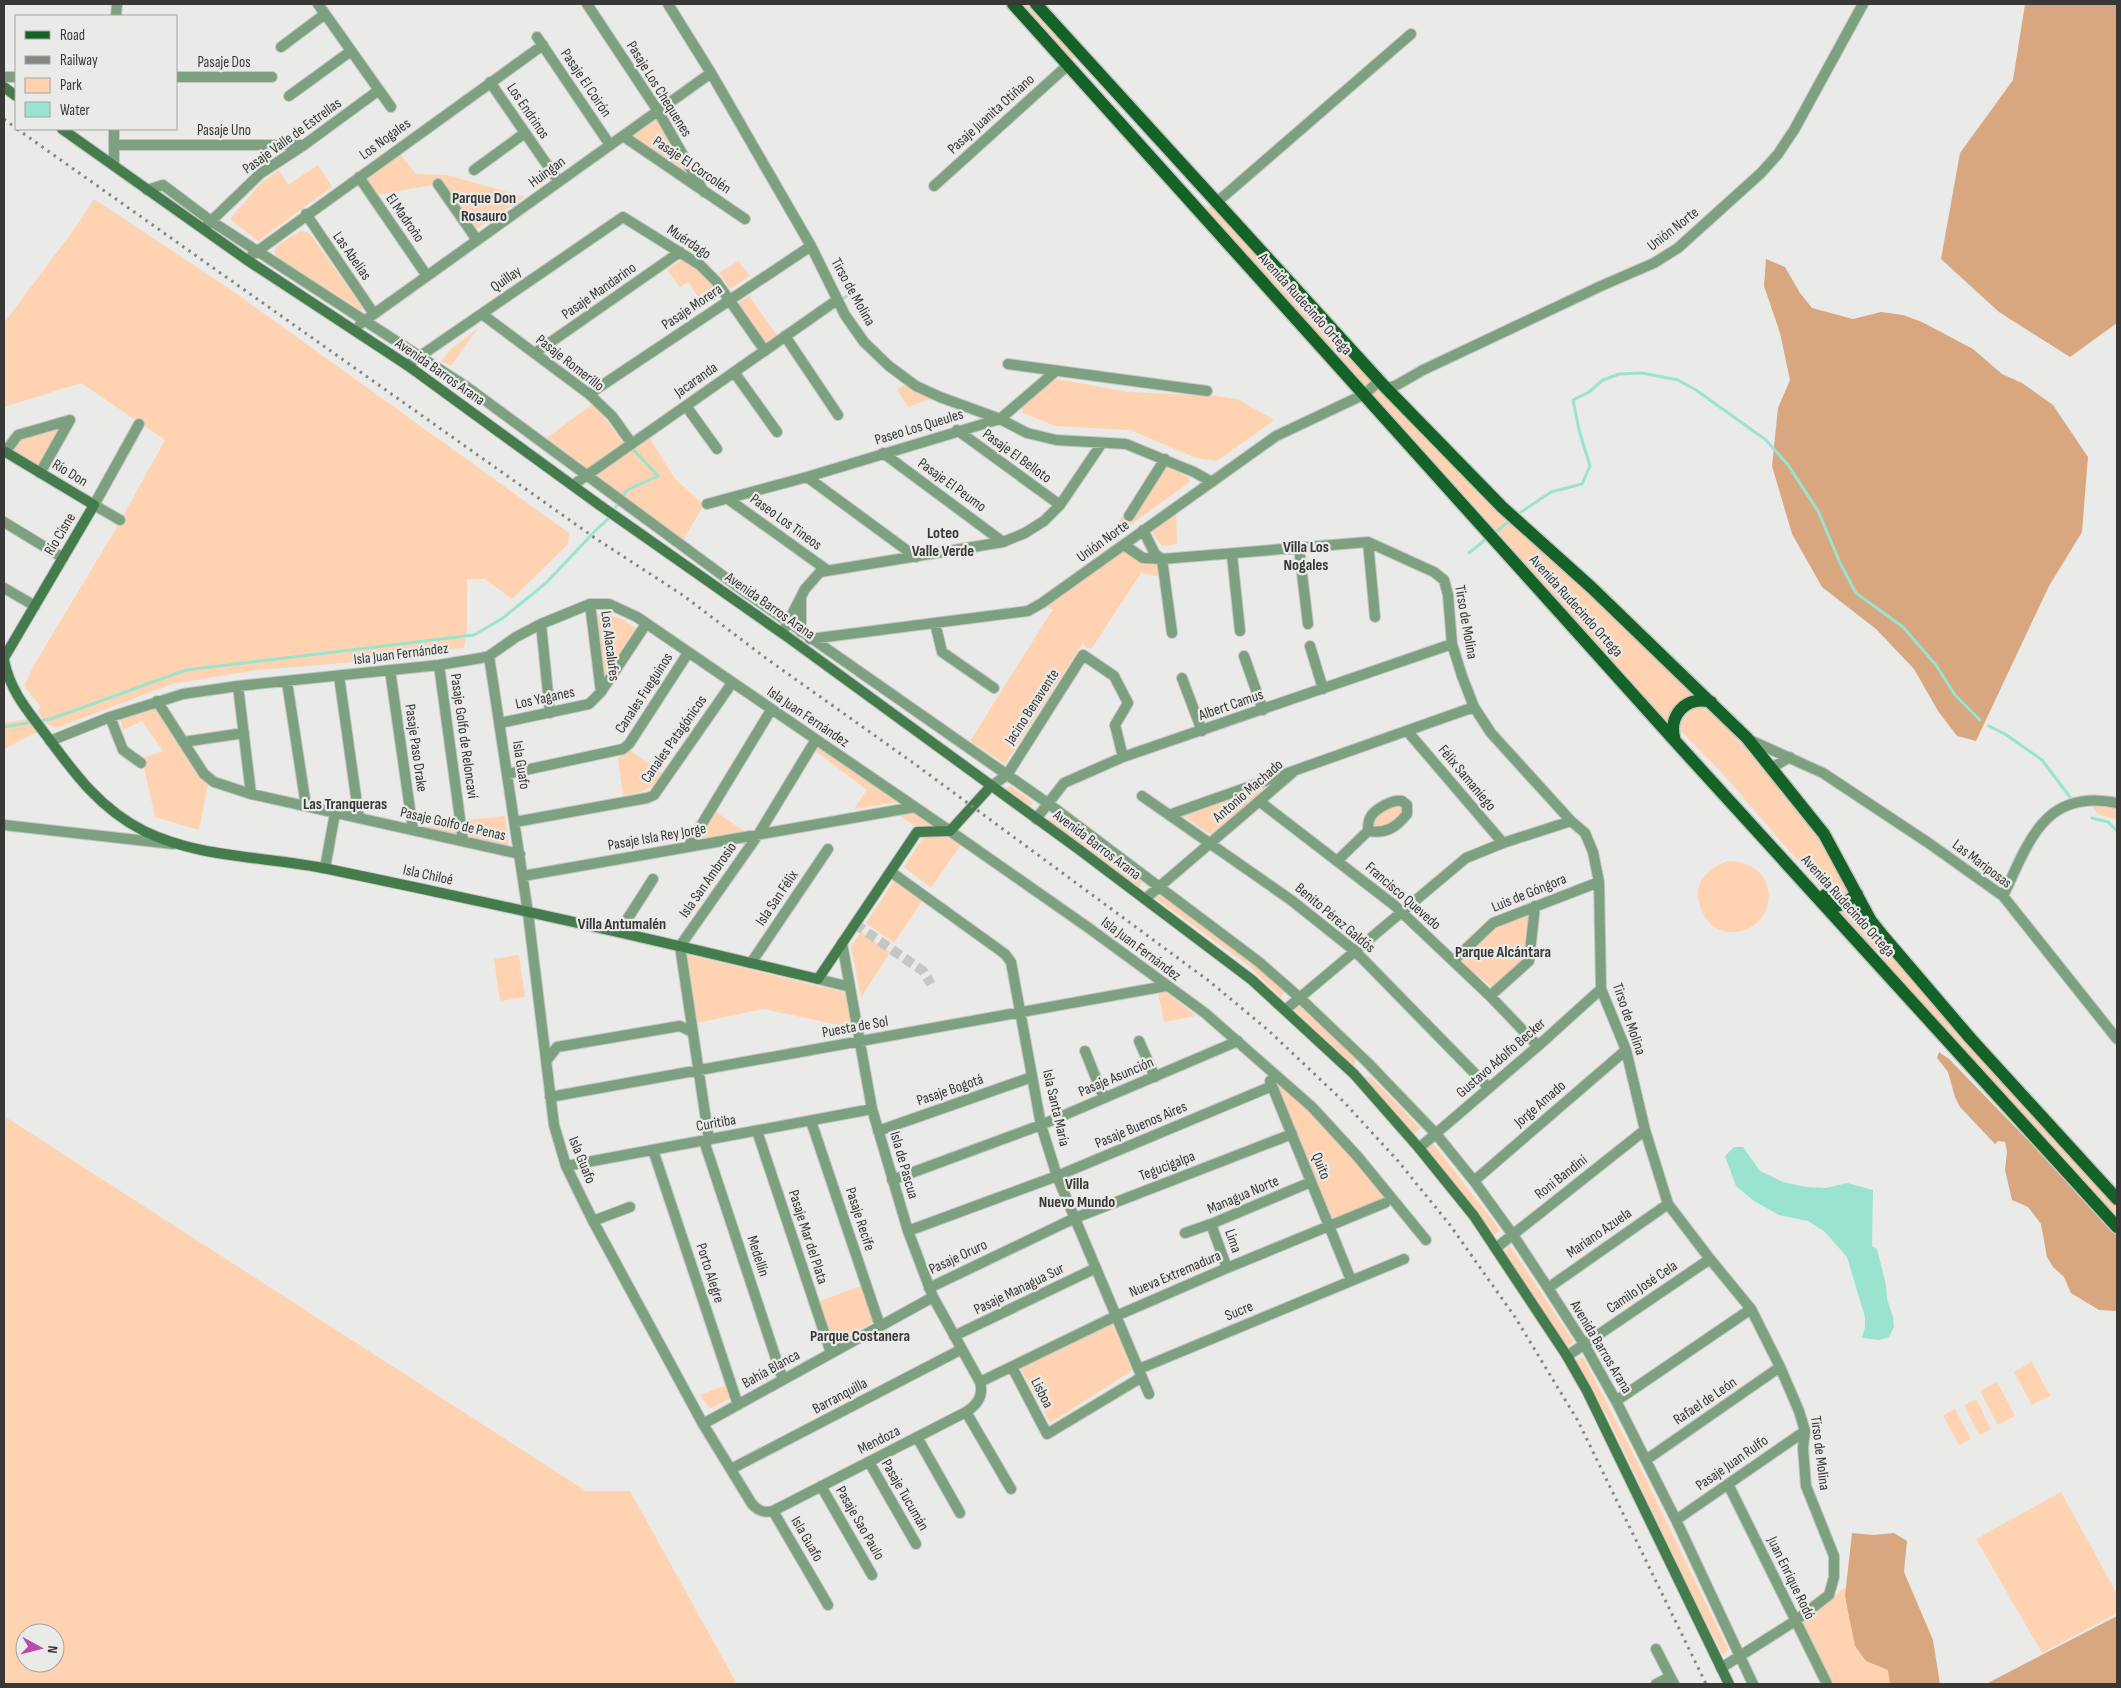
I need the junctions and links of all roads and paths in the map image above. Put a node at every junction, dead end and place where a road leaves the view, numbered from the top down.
1 (318, 4) edge
2 (587, 4) edge
3 (668, 4) edge
4 (1013, 4) edge
5 (1036, 4) edge
6 (1863, 4) edge
7 (325, 14) junction
8 (1411, 34) dead end
9 (540, 41) joint
10 (281, 47) dead end
11 (351, 51) junction
12 (1068, 65) junction
13 (711, 73) junction
14 (1100, 75) junction
15 (178, 77) edge
16 (272, 77) dead end
17 (490, 82) junction
18 (4, 87) edge
19 (379, 90) junction
20 (15, 95) edge
21 (289, 96) dead end
22 (391, 107) dead end
23 (658, 111) junction
24 (63, 130) edge
25 (114, 130) edge
26 (525, 133) junction
27 (623, 136) junction
28 (114, 145) junction
29 (304, 145) junction
30 (610, 145) junction
31 (114, 166) junction
32 (474, 170) dead end
33 (358, 177) junction
34 (559, 182) junction
35 (438, 184) dead end
36 (934, 186) dead end
37 (148, 190) junction
38 (704, 192) junction
39 (1183, 192) junction
40 (1216, 204) junction
41 (306, 214) junction
42 (623, 217) joint
43 (745, 219) dead end
44 (211, 221) junction
45 (203, 230) junction
46 (478, 240) junction
47 (812, 246) junction
48 (256, 250) junction
49 (680, 252) junction
50 (246, 260) junction
51 (427, 276) junction
52 (730, 300) junction
53 (836, 300) junction
54 (374, 314) junction
55 (482, 314) junction
56 (364, 321) junction
57 (352, 330) junction
58 (785, 336) junction
59 (765, 351) junction
60 (535, 354) junction
61 (420, 357) junction
62 (1008, 364) dead end
63 (407, 366) junction
64 (1056, 371) junction
65 (734, 372) junction
66 (1383, 384) junction
67 (1208, 391) dead end
68 (589, 394) junction
69 (1365, 394) junction
70 (686, 406) junction
71 (838, 415) dead end
72 (1000, 418) junction
73 (139, 424) dead end
74 (957, 430) junction
75 (776, 432) dead end
76 (1102, 443) junction
77 (632, 444) junction
78 (717, 449) dead end
79 (4, 451) edge
80 (882, 454) junction
81 (1165, 459) junction
82 (40, 473) junction
83 (585, 476) junction
84 (807, 477) junction
85 (1212, 482) junction
86 (572, 485) junction
87 (728, 499) junction
88 (707, 504) dead end
89 (94, 505) junction
90 (1060, 505) junction
91 (1129, 516) dead end
92 (120, 520) dead end
93 (4, 522) edge
94 (1143, 530) junction
95 (1003, 542) junction
96 (1368, 542) junction
97 (1124, 545) junction
98 (1299, 548) junction
99 (1232, 554) junction
100 (916, 557) junction
101 (63, 558) junction
102 (1162, 559) junction
103 (826, 570) junction
104 (4, 588) edge
105 (801, 597) junction
106 (590, 604) junction
107 (35, 606) junction
108 (1375, 617) dead end
109 (788, 623) junction
110 (935, 623) junction
111 (541, 624) junction
112 (646, 624) junction
113 (1308, 624) dead end
114 (1240, 631) dead end
115 (801, 632) junction
116 (1172, 633) dead end
117 (785, 635) junction
118 (836, 636) junction
119 (812, 639) junction
120 (1452, 644) junction
121 (1310, 646) dead end
122 (688, 653) junction
123 (809, 653) junction
124 (489, 656) junction
125 (1244, 656) dead end
126 (838, 658) junction
127 (4, 659) edge
128 (439, 665) junction
129 (390, 670) junction
130 (340, 676) junction
131 (1182, 678) dead end
132 (287, 682) junction
133 (732, 683) junction
134 (238, 686) junction
135 (994, 688) dead end
136 (1323, 689) junction
137 (601, 692) junction
138 (157, 701) junction
139 (1711, 702) junction
140 (1474, 707) junction
141 (771, 710) junction
142 (1263, 710) junction
143 (550, 713) junction
144 (110, 717) junction
145 (500, 723) junction
146 (1202, 730) junction
147 (1408, 732) junction
148 (244, 733) junction
149 (1747, 738) junction
150 (815, 740) junction
151 (1675, 740) junction
152 (50, 741) junction
153 (183, 742) junction
154 (1790, 757) junction
155 (1124, 758) junction
156 (141, 764) dead end
157 (1771, 768) junction
158 (1297, 769) junction
159 (507, 774) junction
160 (1007, 775) junction
161 (990, 787) junction
162 (251, 794) junction
163 (1142, 796) dead end
164 (1260, 801) junction
165 (2117, 802) edge
166 (1049, 804) junction
167 (306, 806) junction
168 (915, 807) junction
169 (335, 813) junction
170 (1168, 815) junction
171 (359, 818) junction
172 (1036, 819) junction
173 (1571, 821) junction
174 (514, 822) junction
175 (4, 825) edge
176 (413, 830) junction
177 (950, 831) junction
178 (1368, 831) dead end
179 (758, 834) junction
180 (463, 842) junction
181 (1210, 843) junction
182 (1503, 843) junction
183 (184, 846) junction
184 (688, 847) junction
185 (828, 849) dead end
186 (520, 854) junction
187 (1338, 860) junction
188 (325, 868) junction
189 (891, 872) junction
190 (523, 876) junction
191 (653, 879) dead end
192 (1599, 882) junction
193 (1808, 886) junction
194 (1160, 887) junction
195 (1857, 894) junction
196 (2002, 896) junction
197 (1145, 899) junction
198 (1535, 906) junction
199 (528, 913) junction
200 (1402, 913) junction
201 (619, 932) junction
202 (842, 943) junction
203 (680, 946) junction
204 (1355, 951) junction
205 (1453, 961) junction
206 (752, 963) junction
207 (818, 979) junction
208 (1166, 986) junction
209 (850, 987) junction
210 (1601, 989) junction
211 (1490, 996) junction
212 (1300, 998) junction
213 (1285, 1010) junction
214 (1022, 1012) junction
215 (692, 1032) junction
216 (2117, 1039) edge
217 (860, 1041) junction
218 (1139, 1041) dead end
219 (1238, 1041) junction
220 (1538, 1046) junction
221 (1626, 1050) junction
222 (1085, 1051) dead end
223 (547, 1060) junction
224 (1367, 1062) junction
225 (1264, 1064) junction
226 (699, 1071) junction
227 (1354, 1074) junction
228 (1032, 1077) junction
229 (1155, 1077) junction
230 (1272, 1086) junction
231 (1489, 1088) junction
232 (550, 1097) junction
233 (1104, 1098) junction
234 (872, 1110) junction
235 (811, 1121) junction
236 (1041, 1125) junction
237 (1645, 1130) junction
238 (757, 1131) junction
239 (878, 1131) junction
240 (1292, 1134) junction
241 (1436, 1134) junction
242 (707, 1140) junction
243 (1419, 1148) junction
244 (653, 1150) junction
245 (566, 1166) junction
246 (1057, 1176) junction
247 (892, 1180) junction
248 (1474, 1181) junction
249 (1311, 1182) junction
250 (2117, 1199) edge
251 (1385, 1204) dead end
252 (1668, 1204) junction
253 (630, 1207) dead end
254 (1075, 1218) junction
255 (593, 1221) junction
256 (1212, 1224) junction
257 (1329, 1226) junction
258 (2117, 1227) edge
259 (908, 1231) junction
260 (1185, 1233) dead end
261 (1513, 1235) junction
262 (1426, 1240) dead end
263 (1496, 1248) junction
264 (1000, 1253) joint
265 (1404, 1259) dead end
266 (1710, 1259) junction
267 (1096, 1268) junction
268 (1227, 1268) junction
269 (1351, 1280) junction
270 (1548, 1288) junction
271 (931, 1292) junction
272 (1752, 1309) junction
273 (1116, 1316) junction
274 (880, 1326) junction
275 (954, 1336) junction
276 (1584, 1344) junction
277 (962, 1349) junction
278 (831, 1353) junction
279 (1567, 1356) junction
280 (1012, 1367) junction
281 (1780, 1367) junction
282 (1140, 1373) junction
283 (783, 1380) junction
284 (980, 1382) junction
285 (1149, 1394) dead end
286 (1616, 1401) junction
287 (738, 1405) junction
288 (966, 1412) junction
289 (703, 1424) junction
290 (1805, 1431) junction
291 (1047, 1434) joint
292 (917, 1437) junction
293 (1646, 1460) junction
294 (869, 1462) junction
295 (731, 1469) junction
296 (1728, 1484) junction
297 (821, 1486) junction
298 (1011, 1489) dead end
299 (773, 1511) junction
300 (960, 1514) dead end
301 (1676, 1520) junction
302 (916, 1544) dead end
303 (872, 1575) dead end
304 (828, 1605) dead end
305 (1795, 1621) junction
306 (1656, 1649) dead end
307 (1739, 1657) junction
308 (1721, 1668) junction
309 (1672, 1680) edge
310 (1656, 1684) edge
311 (1729, 1684) edge
312 (1752, 1684) edge
313 (1827, 1684) edge

1 - 7 street
2 - 23 street, Pasaje Los Chequenes
3 - 13 street, Tirso de Molina
4 - 12 main road, Avenida Rudecindo Ortega
5 - 14 main road, Avenida Rudecindo Ortega
6 - 66 street, Unión Norte
7 - 10 street
7 - 11 street
8 - 40 street
9 - 17 street, Los Nogales
9 - 30 street, Pasaje El Coirón
11 - 19 street
11 - 21 street
12 - 14 main road
12 - 36 street, Pasaje Juanita Otiñano
12 - 39 main road, Avenida Rudecindo Ortega
13 - 23 street, Huingan
13 - 47 street, Tirso de Molina
14 - 40 main road, Avenida Rudecindo Ortega
15 - 16 street, Pasaje Dos
17 - 26 street, Los Endrinos
17 - 33 street, Los Nogales
18 - 20 main road
19 - 22 street
19 - 29 street, Pasaje Valle de Estrellas
23 - 27 street, Huingan
23 - 38 street, Pasaje Los Chequenes
24 - 31 main road, Avenida Barros Arana
25 - 28 street
26 - 32 street
26 - 34 street, Los Endrinos
27 - 30 street, Huingan
27 - 38 street, Pasaje El Corcolén
28 - 29 street, Pasaje Uno
28 - 31 street
29 - 44 street, Pasaje Valle de Estrellas
30 - 34 street, Huingan
31 - 37 main road, Avenida Barros Arana
33 - 41 street, Los Nogales
33 - 51 street, El Madroño
34 - 46 street, Huingan
35 - 46 street
37 - 44 street, Avenida Barros Arana
37 - 45 main road, Avenida Barros Arana
38 - 43 street, Pasaje El Corcolén
39 - 40 main road
39 - 69 main road, Avenida Rudecindo Ortega
40 - 66 main road, Avenida Rudecindo Ortega
41 - 48 street, Los Nogales
41 - 54 street, Las Abelias
42 - 49 street, Muérdago
42 - 55 street, Quillay
44 - 45 street, Pasaje Valle de Estrellas
44 - 48 street, Avenida Barros Arana
45 - 50 main road, Avenida Barros Arana
46 - 51 street, Huingan
47 - 52 street, Pasaje Morera
47 - 53 street, Tirso de Molina
48 - 50 street, Los Nogales
48 - 56 street, Avenida Barros Arana
49 - 52 street, Muérdago
49 - 60 street, Pasaje Mandarino
50 - 57 main road, Avenida Barros Arana
51 - 54 street, Huingan
52 - 59 street, Muérdago
52 - 68 street, Pasaje Morera
53 - 58 street, Jacaranda
53 - 72 street, Tirso de Molina
54 - 56 street, Huingan
55 - 60 street, Pasaje Romerillo
55 - 61 street, Quillay
56 - 57 street, Huingan
56 - 61 street, Avenida Barros Arana
57 - 63 main road, Avenida Barros Arana
58 - 59 street, Jacaranda
58 - 71 street
59 - 65 street, Jacaranda
60 - 68 street, Pasaje Romerillo
61 - 63 street, Quillay
61 - 83 street, Avenida Barros Arana
62 - 64 street
63 - 86 main road, Avenida Barros Arana
64 - 67 street
64 - 72 street, Paseo Los Queules
65 - 70 street, Jacaranda
65 - 75 street
66 - 69 street, Unión Norte
66 - 139 main road, Avenida Rudecindo Ortega
68 - 77 street, Pasaje Romerillo
69 - 85 street, Unión Norte
69 - 151 main road, Avenida Rudecindo Ortega
70 - 77 street, Jacaranda
70 - 78 street
72 - 74 street, Paseo Los Queules
72 - 76 street, Tirso de Molina
73 - 89 street, Río Cisne
74 - 80 street, Paseo Los Queules
74 - 90 street, Pasaje El Belloto
76 - 81 street, Tirso de Molina
76 - 90 street, Paseo Los Tineos
77 - 83 street, Jacaranda
79 - 82 main road, Río Don
79 - 82 street
80 - 84 street, Paseo Los Queules
80 - 95 street, Pasaje El Peumo
81 - 85 street, Tirso de Molina
81 - 91 street
82 - 89 main road, Río Don
83 - 86 street, Jacaranda
83 - 109 street, Avenida Barros Arana
84 - 87 street, Paseo Los Queules
84 - 100 street
85 - 94 street, Unión Norte
86 - 117 main road, Avenida Barros Arana
87 - 88 street, Paseo Los Queules
87 - 103 street, Paseo Los Tineos
89 - 92 street, Río Don
89 - 101 main road, Río Cisne
90 - 95 street, Paseo Los Tineos
93 - 101 street
94 - 97 street, Unión Norte
94 - 102 street
95 - 100 street, Paseo Los Tineos
96 - 98 street, Tirso de Molina
96 - 108 street
96 - 120 street, Tirso de Molina
97 - 102 street, Tirso de Molina
97 - 110 street, Unión Norte
98 - 99 street, Tirso de Molina
98 - 113 street
99 - 102 street, Tirso de Molina
99 - 114 street
100 - 103 street, Paseo Los Tineos
101 - 107 main road, Río Cisne
102 - 116 street
103 - 105 street, Paseo Los Tineos
104 - 107 street
105 - 109 street, Paseo Los Tineos
105 - 115 street
106 - 111 street, Isla Juan Fernández
106 - 112 street, Isla Juan Fernández
106 - 137 street, Los Alacalufes
107 - 127 main road, Río Cisne
109 - 115 street, Avenida Barros Arana
109 - 117 street, Paseo Los Tineos
110 - 118 street, Unión Norte
110 - 135 street
111 - 124 street, Isla Juan Fernández
111 - 143 street
112 - 122 street, Isla Juan Fernández
112 - 137 street, Los Yaganes
115 - 119 street, Avenida Barros Arana
117 - 119 street, Unión Norte
117 - 123 main road, Avenida Barros Arana
118 - 119 street, Unión Norte
118 - 126 street, Avenida Barros Arana
119 - 123 street
119 - 126 street, Avenida Barros Arana
120 - 136 street, Albert Camus
120 - 140 street, Tirso de Molina
121 - 136 street
122 - 133 street, Isla Juan Fernández
122 - 159 street, Canales Fueguinos
123 - 161 main road, Avenida Barros Arana
124 - 128 street, Isla Juan Fernández
124 - 145 street, Isla Guafo
125 - 142 street
126 - 160 street, Avenida Barros Arana
127 - 152 main road, Isla Chiloé
128 - 129 street, Isla Juan Fernández
128 - 180 street, Pasaje Golfo de Reloncaví
129 - 130 street, Isla Juan Fernández
129 - 176 street, Pasaje Paso Drake
130 - 132 street, Isla Juan Fernández
130 - 171 street
131 - 146 street
132 - 134 street, Isla Juan Fernández
132 - 167 street
133 - 141 street, Isla Juan Fernández
133 - 174 street, Canales Patagónicos
134 - 138 street, Isla Juan Fernández
134 - 148 street
136 - 142 street, Albert Camus
137 - 143 street, Los Yaganes
138 - 144 street, Isla Juan Fernández
138 - 153 street, Pasaje Golfo de Penas
139 - 149 main road, Avenida Rudecindo Ortega
139 - 151 main road
140 - 147 street, Antonio Machado
140 - 173 street, Tirso de Molina
141 - 150 street, Isla Juan Fernández
141 - 184 street
142 - 146 street, Albert Camus
143 - 145 street, Los Yaganes
144 - 152 street, Isla Juan Fernández
144 - 156 street
145 - 159 street, Isla Guafo
146 - 155 street, Albert Camus
147 - 158 street, Antonio Machado
147 - 182 street, Félix Samaniego
148 - 153 street
148 - 162 street
149 - 154 street, Las Mariposas
149 - 157 main road, Avenida Rudecindo Ortega
150 - 168 street, Isla Juan Fernández
150 - 179 street, Isla San Ambrosio
151 - 193 main road, Avenida Rudecindo Ortega
152 - 183 main road, Isla Chiloé
153 - 162 street, Pasaje Golfo de Penas
154 - 157 street
154 - 196 street, Las Mariposas
155 - 160 street, Jacino Benavente
155 - 166 street, Albert Camus
157 - 195 main road, Avenida Rudecindo Ortega
158 - 164 street, Antonio Machado
158 - 170 street
159 - 174 street, Isla Guafo
160 - 161 street
160 - 166 street, Avenida Barros Arana
161 - 172 main road, Avenida Barros Arana
161 - 177 main road
162 - 167 street, Pasaje Golfo de Penas
163 - 170 street, Benito Pérez Galdós
164 - 181 street, Antonio Machado
164 - 187 street, Francisco Quevedo
165 - 196 street
166 - 172 street, Albert Camus
166 - 194 street, Avenida Barros Arana
167 - 169 street, Pasaje Golfo de Penas
168 - 177 street, Isla Juan Fernández
168 - 179 street, Pasaje Isla Rey Jorge
169 - 171 street, Pasaje Golfo de Penas
169 - 188 street
170 - 181 street, Benito Pérez Galdós
171 - 176 street, Pasaje Golfo de Penas
172 - 197 main road, Avenida Barros Arana
173 - 182 street
173 - 192 street, Tirso de Molina
174 - 186 street, Isla Guafo
175 - 183 street
176 - 180 street, Pasaje Golfo de Penas
177 - 189 main road
177 - 208 street, Isla Juan Fernández
178 - 187 street
179 - 184 street, Pasaje Isla Rey Jorge
179 - 203 street, Isla San Ambrosio
180 - 186 street, Pasaje Golfo de Penas
181 - 194 street, Antonio Machado
181 - 204 street, Benito Pérez Galdós
182 - 200 street
183 - 188 main road, Isla Chiloé
184 - 190 street, Pasaje Isla Rey Jorge
185 - 206 street, Isla San Félix
186 - 190 street, Isla Guafo
187 - 200 street, Francisco Quevedo
188 - 199 main road, Isla Chiloé
189 - 202 main road
189 - 214 street, Isla Santa María
190 - 199 street, Isla Guafo
191 - 201 street
192 - 198 street, Luis de Góngora
192 - 210 street, Tirso de Molina
193 - 195 main road
193 - 258 main road, Avenida Rudecindo Ortega
194 - 197 street, Antonio Machado
194 - 212 street, Avenida Barros Arana
195 - 250 main road, Avenida Rudecindo Ortega
196 - 216 street, Las Mariposas
197 - 213 main road, Avenida Barros Arana
198 - 205 street, Luis de Góngora
198 - 211 street
199 - 201 main road, Isla Chiloé
199 - 223 street, Isla Guafo
200 - 204 street
200 - 205 street, Francisco Quevedo
201 - 203 main road, Isla Chiloé
202 - 207 main road
202 - 209 street, Isla de Pascua
203 - 206 main road, Isla Chiloé
203 - 215 street
204 - 212 street
204 - 231 street, Benito Pérez Galdós
205 - 211 street, Francisco Quevedo
206 - 207 main road, Isla Chiloé
207 - 209 street, Isla Chiloé
208 - 214 street, Puesta de Sol
208 - 219 street, Isla Juan Fernández
209 - 217 street, Isla de Pascua
210 - 220 street, Gustavo Adolfo Becker
210 - 221 street, Tirso de Molina
211 - 220 street, Francisco Quevedo
212 - 213 street
212 - 224 street, Avenida Barros Arana
213 - 227 main road, Avenida Barros Arana
214 - 217 street, Puesta de Sol
214 - 228 street, Isla Santa María
215 - 223 street
215 - 226 street
217 - 226 street, Puesta de Sol
217 - 234 street, Isla de Pascua
218 - 229 street
219 - 225 street, Isla Juan Fernández
219 - 229 street, Pasaje Asunción
220 - 231 street, Gustavo Adolfo Becker
221 - 237 street, Tirso de Molina
221 - 248 street, Jorge Amado
222 - 233 street
223 - 232 street, Isla Guafo
224 - 227 street
224 - 241 street, Avenida Barros Arana
225 - 230 street, Quito
225 - 262 street, Isla Juan Fernández
226 - 232 street, Puesta de Sol
226 - 242 street
227 - 243 main road, Avenida Barros Arana
228 - 236 street, Isla Santa María
228 - 239 street, Pasaje Bogotá
229 - 233 street, Pasaje Asunción
230 - 240 street, Quito
230 - 246 street, Pasaje Buenos Aires
231 - 241 street, Gustavo Adolfo Becker
232 - 245 street, Isla Guafo
233 - 236 street, Pasaje Asunción
234 - 235 street, Curitiba
234 - 239 street, Isla de Pascua
235 - 238 street, Curitiba
235 - 274 street, Pasaje Recife
236 - 246 street, Isla Santa María
236 - 247 street, Pasaje Asunción
237 - 252 street, Tirso de Molina
237 - 261 street, Roni Bandini
238 - 242 street, Curitiba
238 - 278 street, Pasaje Mar del Plata
239 - 247 street, Isla de Pascua
240 - 249 street, Quito
240 - 254 street, Tegucigalpa
241 - 243 street, Gustavo Adolfo Becker
241 - 248 street, Avenida Barros Arana
242 - 244 street, Curitiba
242 - 283 street, Medellín
243 - 263 main road, Avenida Barros Arana
244 - 245 street, Curitiba
244 - 287 street, Porto Alegre
245 - 255 street, Isla Guafo
246 - 254 street, Isla Santa María
246 - 259 street, Pasaje Buenos Aires
247 - 259 street, Isla de Pascua
248 - 261 street, Avenida Barros Arana
249 - 256 street, Managua Norte
249 - 257 street, Quito
251 - 257 street, Nueva Extremadura
252 - 266 street, Tirso de Molina
252 - 270 street, Mariano Azuela
253 - 255 street
254 - 264 street, Tegucigalpa
254 - 267 street, Isla Santa María
255 - 289 street, Isla Guafo
256 - 260 street, Managua Norte
256 - 268 street, Lima
257 - 268 street, Nueva Extremadura
257 - 269 street, Quito
259 - 271 street, Isla de Pascua
261 - 263 street, Roni Bandini
261 - 270 street, Avenida Barros Arana
263 - 279 main road, Avenida Barros Arana
264 - 271 street, Pasaje Oruro
265 - 269 street, Sucre
266 - 272 street, Tirso de Molina
266 - 276 street, Camilo José Cela
267 - 273 street, Isla Santa María
267 - 275 street, Pasaje Managua Sur
268 - 273 street, Nueva Extremadura
269 - 282 street, Sucre
270 - 276 street, Avenida Barros Arana
271 - 274 street, Bahía Blanca
271 - 275 street, Isla de Pascua
272 - 281 street, Tirso de Molina
272 - 286 street
273 - 280 street, Nueva Extremadura
273 - 282 street, Isla Santa María
274 - 278 street, Bahía Blanca
275 - 277 street, Isla de Pascua
276 - 279 street, Camilo José Cela
276 - 286 street, Avenida Barros Arana
277 - 284 street, Isla de Pascua
277 - 295 street, Barranquilla
278 - 283 street, Bahía Blanca
279 - 308 main road, Avenida Barros Arana
280 - 284 street, Nueva Extremadura
280 - 291 street, Lisboa
281 - 290 street, Tirso de Molina
281 - 293 street, Rafael de León
282 - 285 street, Isla Santa María
282 - 291 street, Sucre
283 - 287 street, Bahía Blanca
284 - 288 street, Mendoza
286 - 293 street, Avenida Barros Arana
287 - 289 street, Bahía Blanca
288 - 292 street, Mendoza
288 - 298 street
289 - 295 street, Isla Guafo
290 - 296 street, Pasaje Juan Rulfo
290 - 305 street, Tirso de Molina
292 - 294 street, Mendoza
292 - 300 street
293 - 301 street, Avenida Barros Arana
294 - 297 street, Mendoza
294 - 302 street, Pasaje Tucumán
295 - 299 street, Isla Guafo
296 - 301 street, Pasaje Juan Rulfo
296 - 305 street, Juan Enrique Rodó
297 - 299 street, Mendoza
297 - 303 street, Pasaje Sao Paulo
299 - 304 street, Isla Guafo
301 - 307 street, Avenida Barros Arana
305 - 307 street, Tirso de Molina
305 - 313 street, Juan Enrique Rodó
306 - 309 street
307 - 308 street, Tirso de Molina
307 - 312 street, Avenida Barros Arana
308 - 311 main road, Avenida Barros Arana
309 - 310 street

